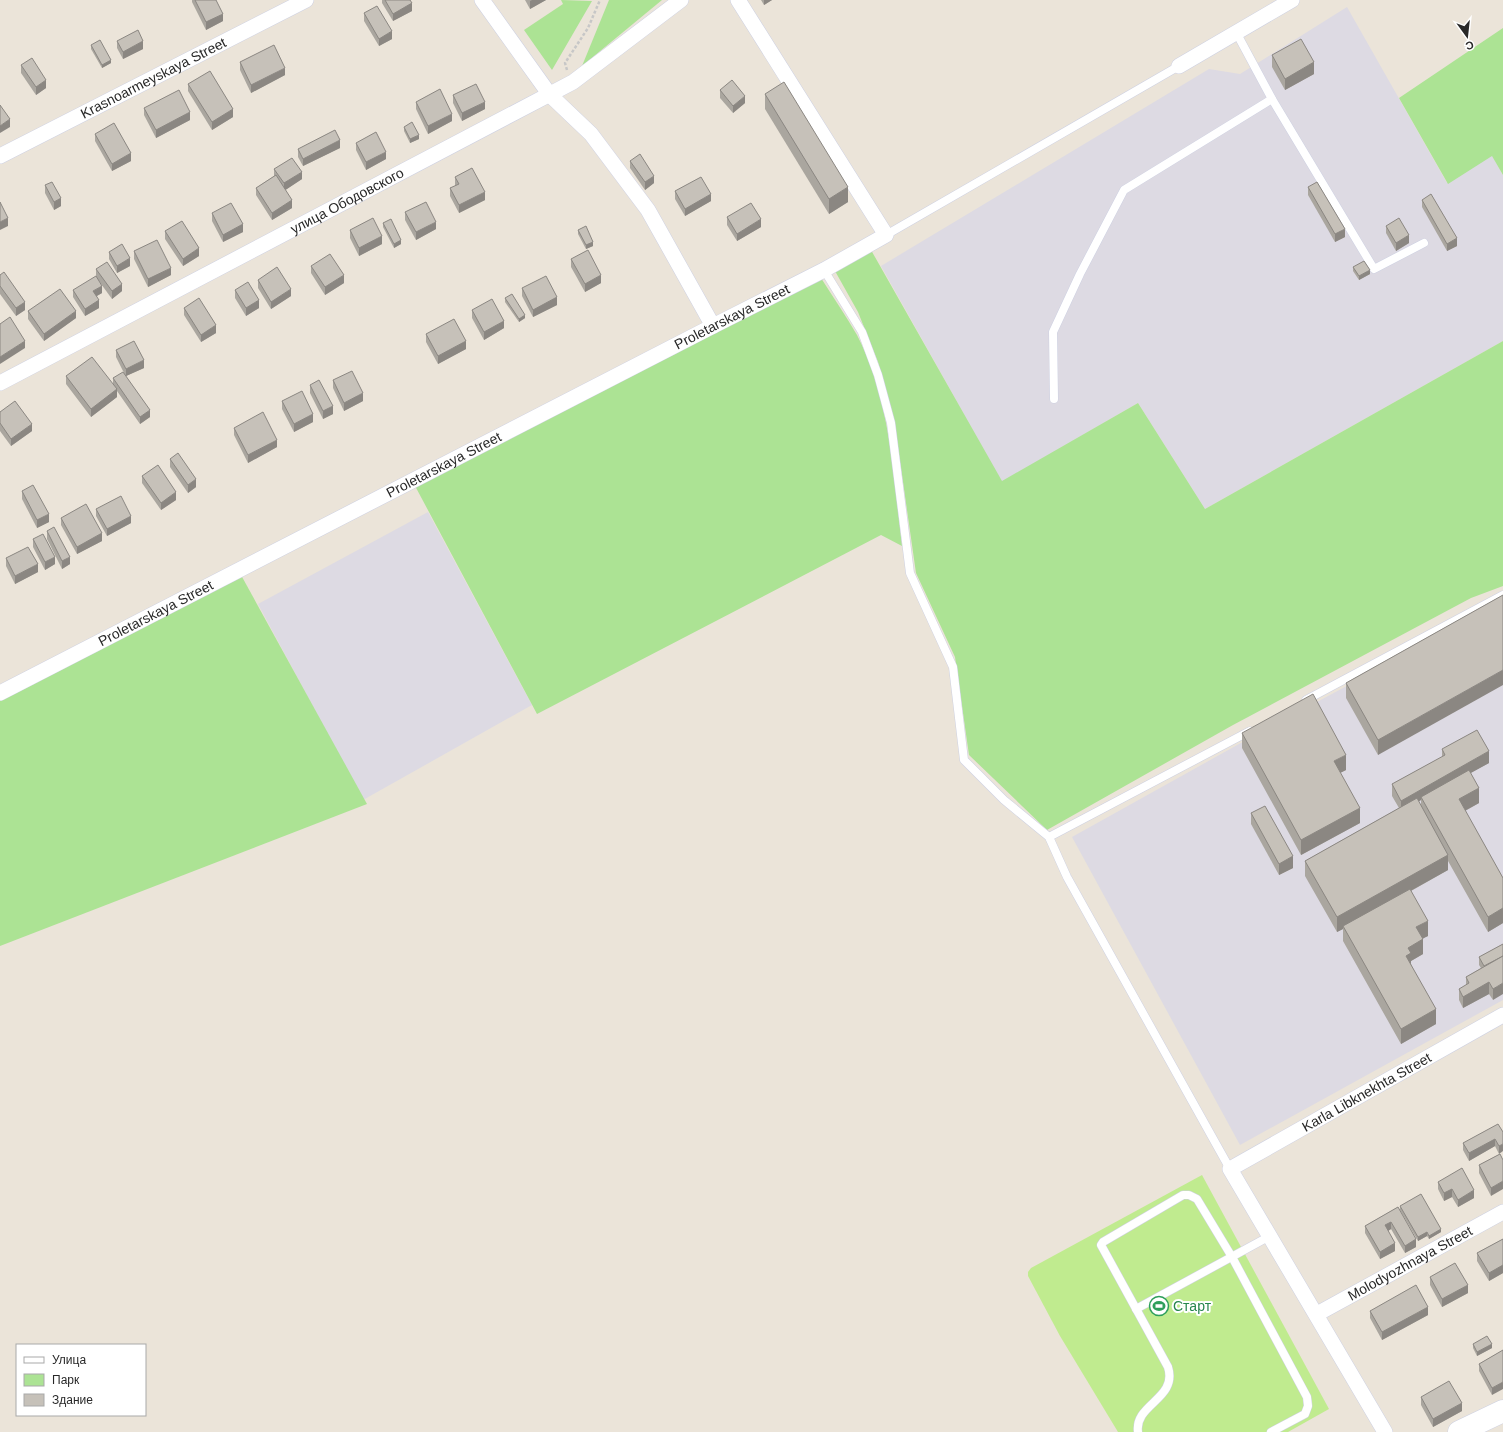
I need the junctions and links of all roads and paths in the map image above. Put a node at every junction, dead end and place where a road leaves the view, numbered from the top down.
1 (306, 0) edge
2 (482, 0) edge
3 (600, 0) edge
4 (681, 0) edge
5 (738, 0) edge
6 (1292, 0) edge
7 (1236, 32) junction
8 (1179, 66) joint
9 (573, 82) junction
10 (550, 95) junction
11 (1272, 99) junction
12 (0, 156) edge
13 (886, 235) junction
14 (1424, 243) dead end
15 (824, 270) junction
16 (713, 326) junction
17 (0, 383) edge
18 (1054, 399) dead end
19 (1503, 595) edge
20 (0, 693) edge
21 (1296, 706) edge
22 (1254, 728) edge
23 (1049, 837) junction
24 (1503, 1015) edge
25 (1230, 1169) junction
26 (1503, 1212) edge
27 (1270, 1236) junction
28 (1232, 1257) junction
29 (1136, 1308) junction
30 (1317, 1314) junction
31 (1503, 1411) edge
32 (1138, 1432) edge
33 (1271, 1432) edge
34 (1385, 1432) edge
35 (1459, 1432) edge

1 - 12 street, Krasnoarmeyskaya Street
2 - 10 street
3 - 9 path
4 - 9 street, улица Ободовского
5 - 13 street
6 - 7 street
7 - 8 street
7 - 11 lane
8 - 13 lane
9 - 10 street, улица Ободовского
10 - 16 street
10 - 17 street, улица Ободовского
11 - 14 lane
11 - 18 lane
13 - 15 street, Proletarskaya Street
15 - 16 street, Proletarskaya Street
15 - 23 lane
16 - 20 street, Proletarskaya Street
19 - 21 lane
22 - 23 lane
23 - 25 lane
24 - 25 street, Karla Libknekhta Street
25 - 27 street
26 - 30 street, Molodyozhnaya Street
27 - 28 lane
27 - 30 street
28 - 29 lane
28 - 29 lane
28 - 33 lane
29 - 32 lane
30 - 34 street
31 - 35 street

